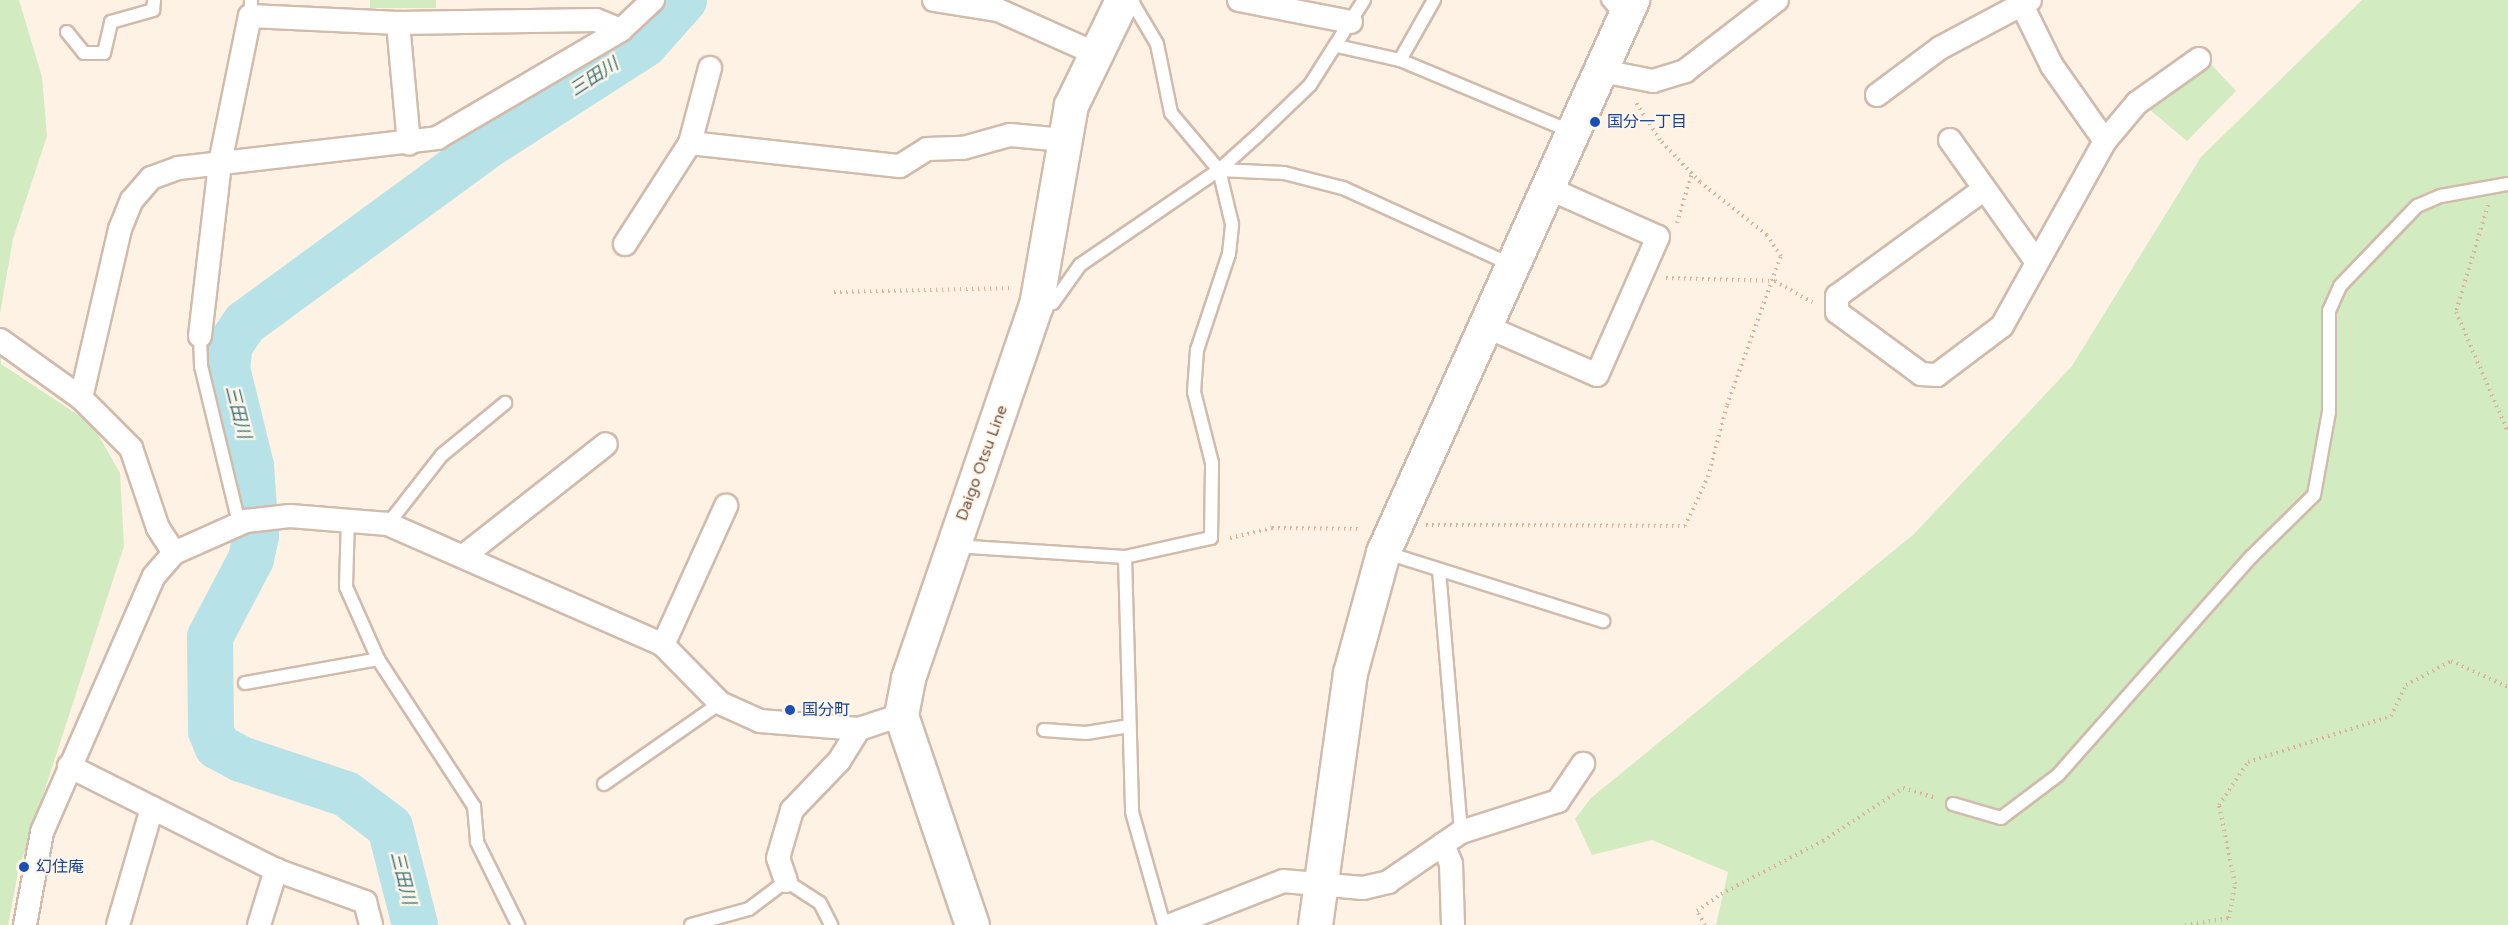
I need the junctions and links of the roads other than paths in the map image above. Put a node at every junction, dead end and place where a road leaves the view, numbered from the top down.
1 (154, 0) edge
2 (653, 0) edge
3 (934, 0) edge
4 (1122, 0) edge
5 (1131, 0) edge
6 (1239, 0) edge
7 (1364, 0) edge
8 (1434, 0) edge
9 (1777, 0) edge
10 (2026, 2) edge
11 (1621, 6) edge
12 (250, 8) edge
13 (1351, 22) junction
14 (398, 23) junction
15 (621, 30) junction
16 (67, 32) dead end
17 (1337, 46) junction
18 (1092, 52) junction
19 (2199, 59) dead end
20 (1400, 60) junction
21 (710, 68) dead end
22 (1617, 76) junction
23 (1877, 95) dead end
24 (1573, 133) junction
25 (1064, 140) junction
26 (1950, 140) dead end
27 (2105, 141) junction
28 (690, 143) junction
29 (409, 144) junction
30 (220, 163) junction
31 (1219, 170) junction
32 (2508, 184) edge
33 (1548, 188) junction
34 (1983, 190) junction
35 (625, 244) dead end
36 (2036, 261) junction
37 (1513, 266) junction
38 (1038, 297) junction
39 (1485, 326) junction
40 (200, 336) joint
41 (0, 340) edge
42 (81, 398) junction
43 (505, 403) dead end
44 (606, 444) dead end
45 (726, 506) dead end
46 (348, 518) junction
47 (243, 522) junction
48 (388, 524) junction
49 (1390, 537) junction
50 (952, 545) junction
51 (174, 553) junction
52 (465, 555) junction
53 (1125, 557) junction
54 (1439, 570) junction
55 (1603, 621) dead end
56 (663, 645) junction
57 (378, 659) junction
58 (245, 683) dead end
59 (720, 703) junction
60 (901, 715) junction
61 (1129, 726) junction
62 (859, 729) junction
63 (1044, 730) dead end
64 (1583, 764) dead end
65 (69, 766) junction
66 (604, 784) dead end
67 (1953, 804) road end
68 (152, 808) junction
69 (1452, 838) junction
70 (276, 870) junction
71 (786, 881) junction
72 (1321, 884) junction
73 (25, 925) edge
74 (118, 925) edge
75 (259, 925) edge
76 (371, 925) edge
77 (518, 925) edge
78 (691, 925) edge
79 (831, 925) edge
80 (972, 925) edge
81 (1164, 925) edge
82 (1171, 925) edge
83 (1315, 925) edge
84 (1453, 925) edge

1 - 16 lane
2 - 15 street
3 - 18 street
4 - 18 main road, Daigo Otsu Line
5 - 31 lane
6 - 13 street
7 - 13 lane
8 - 20 lane
9 - 22 street
10 - 23 street
10 - 27 street
11 - 22 main road
12 - 14 street
12 - 30 street
13 - 17 lane
14 - 15 street
14 - 29 street
15 - 29 street
17 - 20 lane
17 - 31 lane
18 - 25 main road, Daigo Otsu Line
19 - 27 street
20 - 24 lane
21 - 28 street
22 - 24 main road
24 - 33 main road
25 - 28 street
25 - 38 main road, Daigo Otsu Line
26 - 34 street
27 - 36 street
28 - 35 street
29 - 30 street
30 - 40 street
30 - 42 street
31 - 37 lane
31 - 38 lane
31 - 53 lane
32 - 67 lane
33 - 37 main road
33 - 39 street
34 - 36 street
34 - 36 street
37 - 39 main road
38 - 50 main road, Daigo Otsu Line
39 - 49 main road
40 - 47 lane
41 - 42 street
42 - 51 street
43 - 48 lane
44 - 52 street
45 - 56 street
46 - 47 street
46 - 48 street
46 - 57 lane
47 - 51 street
48 - 52 street
49 - 54 lane
49 - 72 main road
50 - 53 lane
50 - 60 main road, Daigo Otsu Line
51 - 65 street
52 - 56 street
53 - 61 lane
54 - 55 lane
54 - 69 lane
56 - 59 street
57 - 58 lane
57 - 77 lane
59 - 62 street
59 - 66 lane
60 - 62 street
60 - 80 main road
61 - 63 lane
61 - 81 lane
62 - 71 street
64 - 69 street
65 - 68 street
65 - 73 street
68 - 70 street
68 - 74 street
69 - 72 street
69 - 84 street
70 - 75 street
70 - 76 street
71 - 78 lane
71 - 79 lane
72 - 82 street
72 - 83 main road

